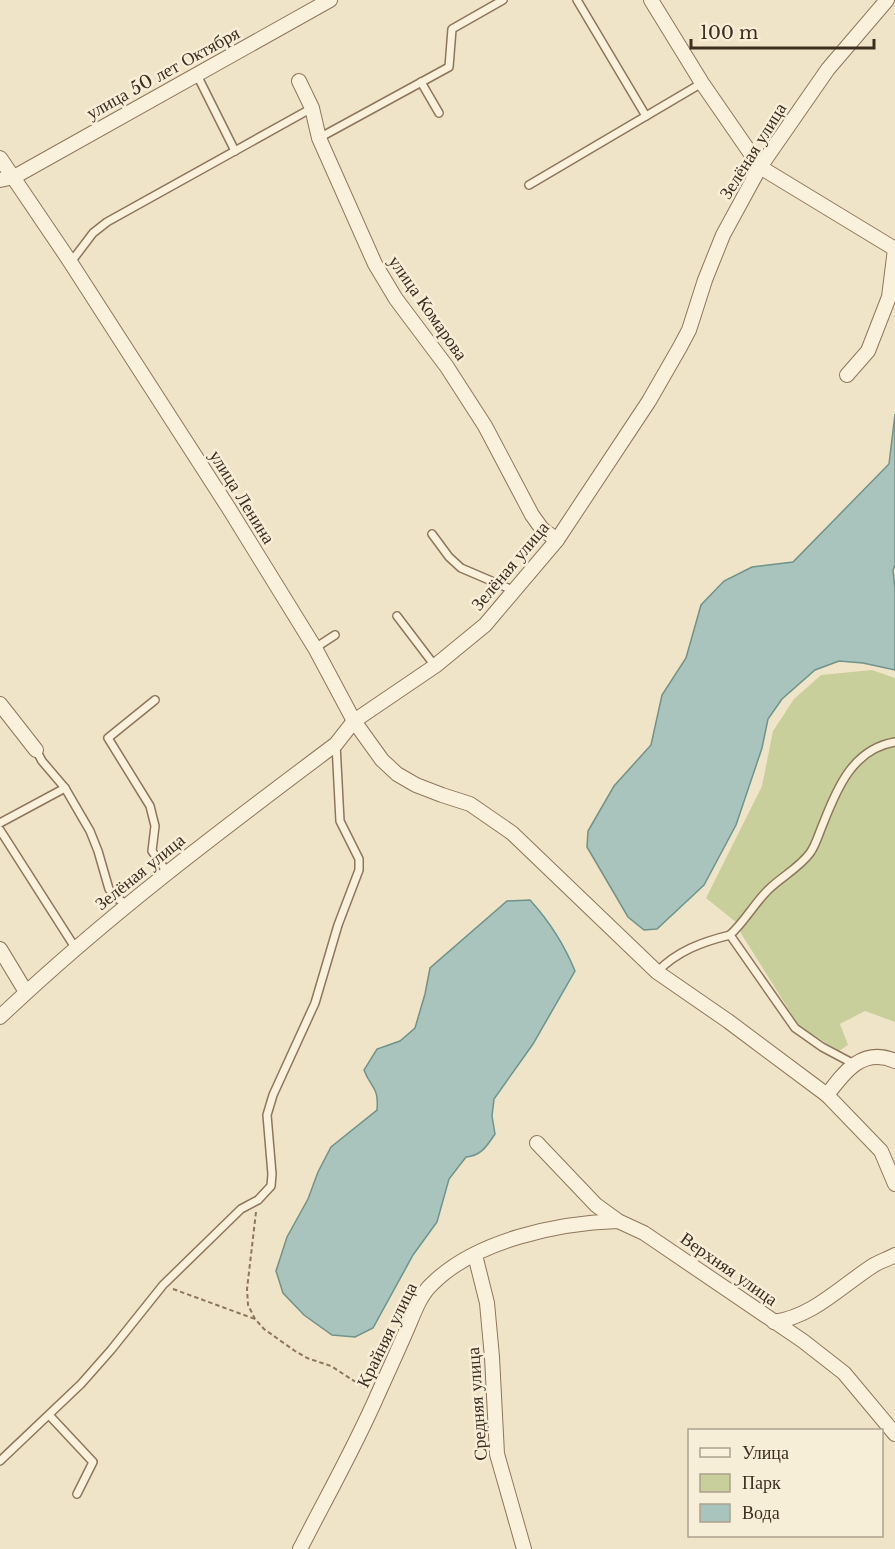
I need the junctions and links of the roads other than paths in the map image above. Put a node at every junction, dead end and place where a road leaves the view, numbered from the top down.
1 (330, 0) edge
2 (503, 0) edge
3 (577, 0) edge
4 (651, 0) edge
5 (887, 0) edge
6 (197, 75) junction
7 (299, 81) dead end
8 (421, 82) junction
9 (702, 83) junction
10 (312, 108) junction
11 (439, 113) dead end
12 (646, 117) junction
13 (319, 138) junction
14 (235, 151) junction
15 (0, 158) edge
16 (760, 167) junction
17 (7, 178) edge
18 (529, 185) dead end
19 (895, 250) edge
20 (70, 262) junction
21 (848, 375) dead end
22 (432, 534) dead end
23 (557, 540) junction
24 (515, 591) junction
25 (398, 616) dead end
26 (335, 635) dead end
27 (315, 648) junction
28 (435, 666) junction
29 (155, 699) dead end
30 (0, 704) edge
31 (354, 721) junction
32 (895, 742) edge
33 (336, 744) junction
34 (36, 750) joint
35 (65, 788) junction
36 (0, 824) edge
37 (0, 830) edge
38 (167, 872) junction
39 (127, 904) junction
40 (730, 935) junction
41 (0, 949) edge
42 (76, 949) junction
43 (657, 972) junction
44 (26, 992) junction
45 (0, 1017) edge
46 (895, 1061) edge
47 (854, 1064) junction
48 (827, 1095) junction
49 (537, 1143) dead end
50 (895, 1184) edge
51 (618, 1221) junction
52 (475, 1255) junction
53 (895, 1255) edge
54 (807, 1312) junction
55 (774, 1322) junction
56 (803, 1341) junction
57 (49, 1414) junction
58 (895, 1434) edge
59 (0, 1461) edge
60 (77, 1494) dead end
61 (300, 1549) edge
62 (524, 1549) edge

1 - 6 street, улица 50 лет Октября
2 - 8 lane
3 - 12 lane
4 - 9 street
5 - 16 street, Зелёная улица
6 - 14 lane
6 - 17 street, улица 50 лет Октября
7 - 10 street, улица Комарова
8 - 11 lane
8 - 13 lane
9 - 12 lane
9 - 16 street
10 - 13 street, улица Комарова
10 - 14 lane
12 - 18 lane
13 - 23 street, улица Комарова
14 - 20 lane
15 - 17 street, улица Ленина
16 - 19 street
16 - 23 street, Зелёная улица
17 - 20 street, улица Ленина
19 - 21 street
20 - 27 street, улица Ленина
22 - 24 lane
23 - 24 street, Зелёная улица
24 - 28 street, Зелёная улица
25 - 28 lane
26 - 27 lane
27 - 31 street, улица Ленина
28 - 31 street, Зелёная улица
29 - 38 lane
30 - 34 street
31 - 33 street, Зелёная улица
31 - 43 street, улица Ленина
32 - 40 lane
33 - 38 street, Зелёная улица
33 - 57 lane
34 - 35 lane
35 - 36 lane
35 - 39 lane
37 - 42 lane
38 - 39 street, Зелёная улица
39 - 42 street, Зелёная улица
40 - 43 lane
40 - 47 lane
41 - 44 street
42 - 44 street, Зелёная улица
43 - 48 street, улица Ленина
44 - 45 street, Зелёная улица
46 - 47 street
47 - 48 street
48 - 50 street, улица Ленина
49 - 51 street, Верхняя улица
51 - 52 street, Крайняя улица
51 - 55 street, Верхняя улица
52 - 61 street, Крайняя улица
52 - 62 street, Средняя улица
53 - 54 street
54 - 55 street
54 - 56 street
55 - 56 street, Верхняя улица
56 - 58 street, Верхняя улица
57 - 59 lane
57 - 60 lane

